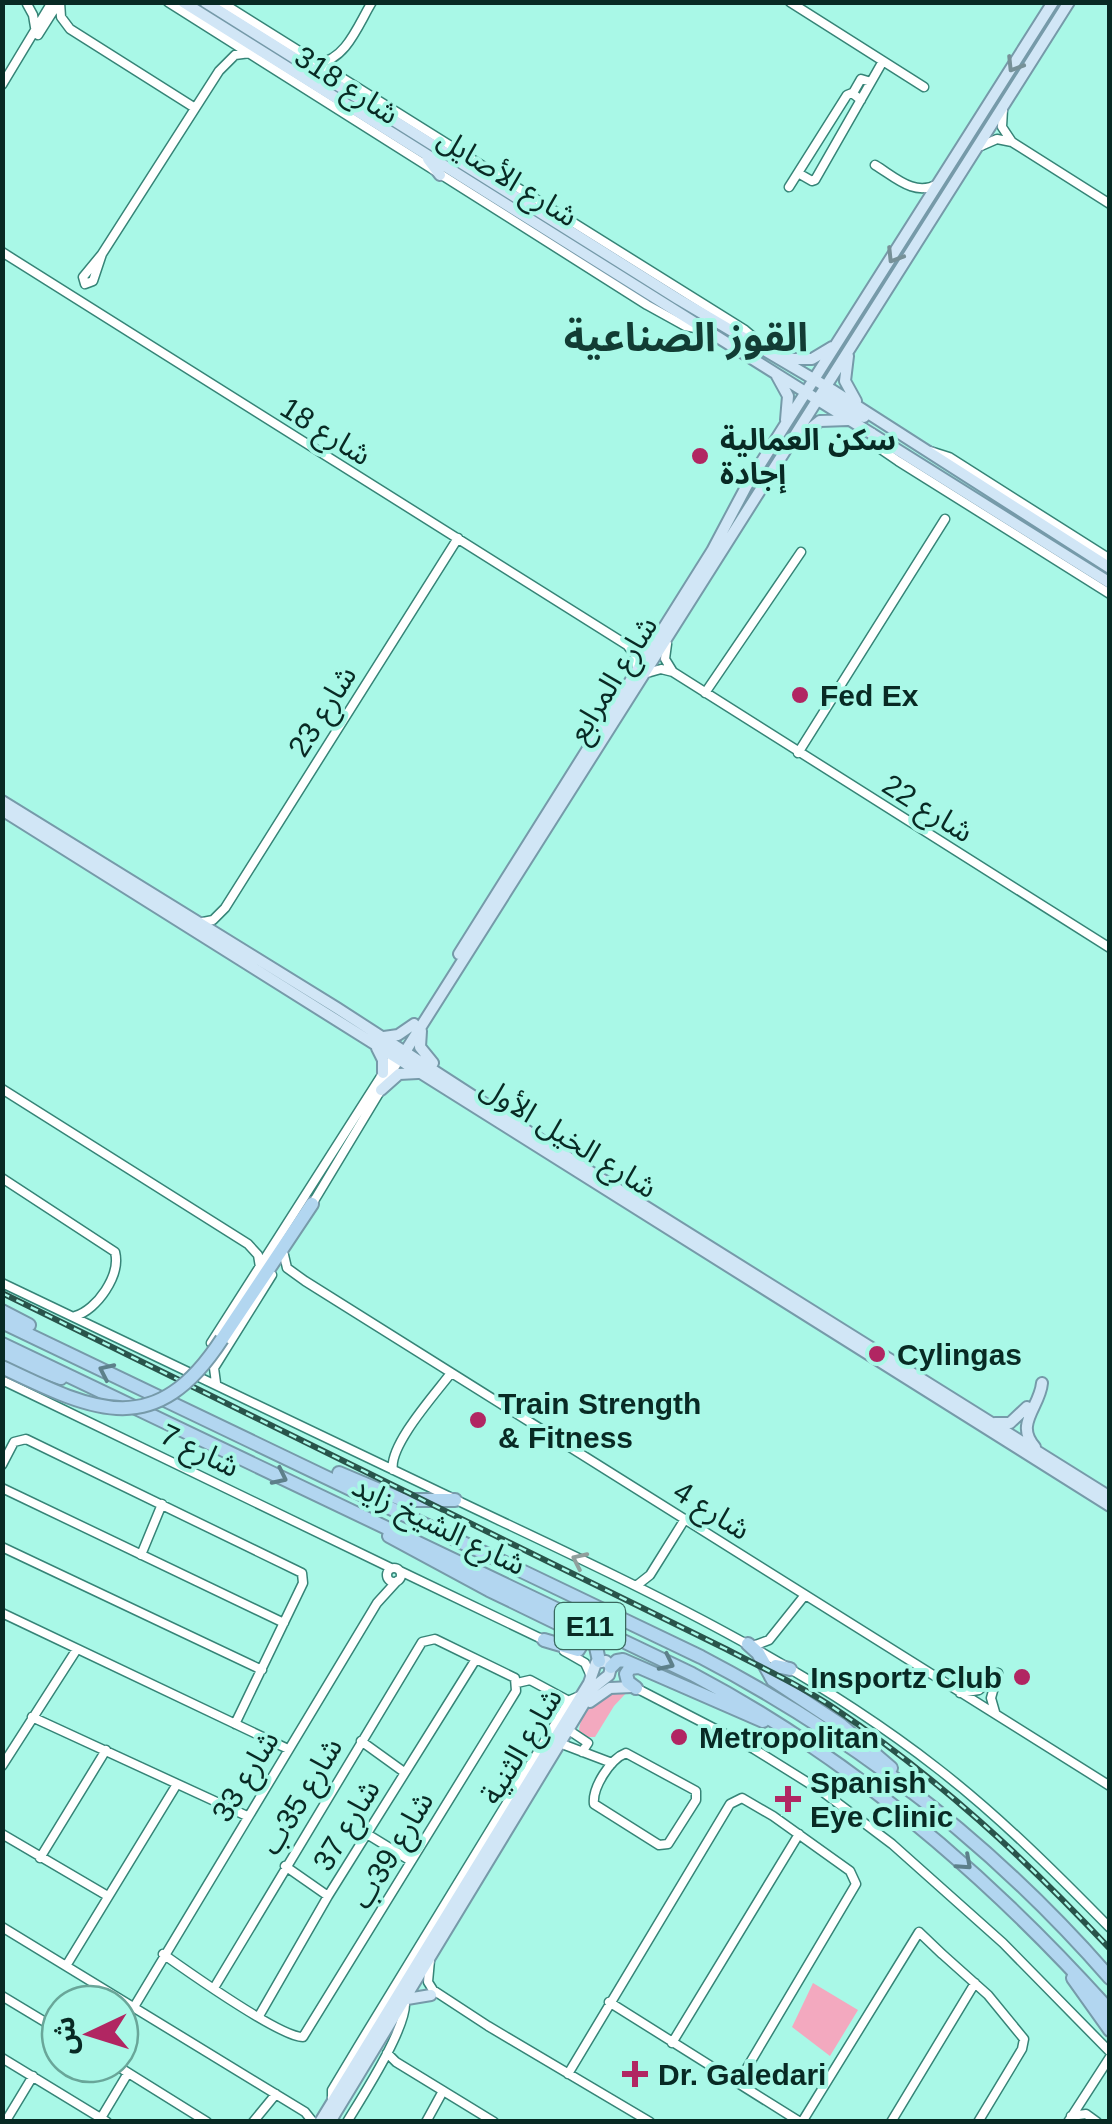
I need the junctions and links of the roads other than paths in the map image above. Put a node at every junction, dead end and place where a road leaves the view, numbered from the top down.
1 (54, 2) edge
2 (168, 2) edge
3 (184, 2) edge
4 (205, 2) edge
5 (221, 2) edge
6 (372, 2) edge
7 (790, 2) edge
8 (1053, 2) edge
9 (1069, 2) edge
10 (26, 3) edge
11 (70, 29) junction
12 (36, 33) junction
13 (219, 34) junction
14 (250, 53) junction
15 (340, 54) junction
16 (883, 61) junction
17 (316, 64) junction
18 (219, 71) junction
19 (343, 80) junction
20 (870, 82) junction
21 (2, 85) edge
22 (924, 87) dead end
23 (352, 94) junction
24 (853, 94) junction
25 (861, 100) junction
26 (195, 108) junction
27 (1003, 108) junction
28 (350, 118) junction
29 (370, 120) junction
30 (829, 123) junction
31 (844, 133) junction
32 (1015, 144) junction
33 (435, 146) junction
34 (978, 149) junction
35 (460, 151) junction
36 (424, 154) junction
37 (875, 165) dead end
38 (798, 173) junction
39 (440, 175) junction
40 (941, 180) junction
41 (910, 186) junction
42 (789, 187) dead end
43 (518, 188) junction
44 (1110, 204) edge
45 (528, 205) junction
46 (921, 212) junction
47 (2, 252) edge
48 (102, 254) dead end
49 (850, 326) junction
50 (705, 329) junction
51 (846, 344) junction
52 (765, 349) junction
53 (780, 358) junction
54 (772, 369) junction
55 (817, 389) junction
56 (880, 421) junction
57 (854, 422) junction
58 (781, 432) junction
59 (872, 433) junction
60 (926, 451) junction
61 (783, 454) junction
62 (945, 519) dead end
63 (458, 538) junction
64 (801, 552) dead end
65 (1110, 559) edge
66 (1110, 568) edge
67 (1110, 583) edge
68 (1110, 594) edge
69 (673, 628) junction
70 (656, 641) junction
71 (627, 645) junction
72 (673, 672) junction
73 (640, 674) junction
74 (717, 679) junction
75 (693, 685) junction
76 (706, 694) junction
77 (723, 705) junction
78 (798, 753) junction
79 (2, 802) edge
80 (2, 810) edge
81 (225, 908) junction
82 (196, 923) junction
83 (224, 940) junction
84 (1110, 948) edge
85 (419, 1023) junction
86 (377, 1040) junction
87 (399, 1054) junction
88 (384, 1073) junction
89 (418, 1073) junction
90 (447, 1079) junction
91 (2, 1090) edge
92 (380, 1090) junction
93 (36, 1110) junction
94 (36, 1122) dead end
95 (2, 1178) edge
96 (157, 1186) junction
97 (160, 1200) dead end
98 (312, 1204) junction
99 (276, 1242) junction
100 (248, 1244) junction
101 (284, 1255) junction
102 (260, 1267) junction
103 (291, 1272) junction
104 (272, 1274) junction
105 (2, 1283) edge
106 (332, 1284) dead end
107 (326, 1294) junction
108 (98, 1300) junction
109 (2, 1312) edge
110 (70, 1316) junction
111 (2, 1322) edge
112 (102, 1330) junction
113 (2, 1344) edge
114 (49, 1344) junction
115 (205, 1354) junction
116 (2, 1356) edge
117 (176, 1366) junction
118 (216, 1366) junction
119 (2, 1367) edge
120 (448, 1371) junction
121 (2, 1380) edge
122 (84, 1383) junction
123 (1042, 1384) dead end
124 (219, 1387) junction
125 (1028, 1407) dead end
126 (990, 1422) junction
127 (560, 1440) junction
128 (564, 1451) dead end
129 (1042, 1455) junction
130 (394, 1456) junction
131 (378, 1463) junction
132 (2, 1464) edge
133 (315, 1470) junction
134 (393, 1470) junction
135 (652, 1486) dead end
136 (5, 1491) edge
137 (647, 1495) junction
138 (1110, 1497) edge
139 (455, 1500) junction
140 (163, 1505) junction
141 (1110, 1506) edge
142 (685, 1519) junction
143 (377, 1523) junction
144 (2, 1548) edge
145 (139, 1554) junction
146 (393, 1575) junction
147 (650, 1575) junction
148 (636, 1586) junction
149 (649, 1592) junction
150 (802, 1593) junction
151 (3, 1615) edge
152 (284, 1625) junction
153 (570, 1630) junction
154 (778, 1631) junction
155 (544, 1640) junction
156 (750, 1645) junction
157 (75, 1648) junction
158 (474, 1658) junction
159 (776, 1660) junction
160 (605, 1664) junction
161 (638, 1667) junction
162 (790, 1669) junction
163 (261, 1671) junction
164 (771, 1677) junction
165 (591, 1678) junction
166 (514, 1679) junction
167 (636, 1688) junction
168 (960, 1692) junction
169 (569, 1700) junction
170 (583, 1700) junction
171 (34, 1715) junction
172 (997, 1716) junction
173 (776, 1723) junction
174 (237, 1724) junction
175 (570, 1731) junction
176 (360, 1742) junction
177 (562, 1744) junction
178 (104, 1749) junction
179 (287, 1750) junction
180 (582, 1752) junction
181 (611, 1765) junction
182 (2, 1766) edge
183 (405, 1770) junction
184 (898, 1779) junction
185 (175, 1783) junction
186 (1110, 1786) edge
187 (246, 1818) junction
188 (506, 1820) junction
189 (493, 1825) junction
190 (368, 1832) junction
191 (2, 1834) edge
192 (801, 1835) junction
193 (39, 1857) junction
194 (412, 1860) junction
195 (473, 1864) junction
196 (284, 1867) junction
197 (330, 1894) junction
198 (105, 1897) junction
199 (2, 1927) edge
200 (1110, 1928) edge
201 (435, 1932) junction
202 (162, 1956) junction
203 (430, 1959) junction
204 (1066, 1962) junction
205 (64, 1965) junction
206 (1110, 1978) edge
207 (96, 1984) edge
208 (416, 1985) junction
209 (977, 1985) junction
210 (212, 1987) junction
211 (140, 1993) edge
212 (431, 1995) junction
213 (2, 1996) edge
214 (406, 2001) junction
215 (608, 2004) junction
216 (140, 2011) edge
217 (1110, 2011) edge
218 (257, 2014) junction
219 (472, 2017) junction
220 (40, 2019) edge
221 (1086, 2026) junction
222 (1110, 2030) edge
223 (674, 2044) junction
224 (1110, 2054) edge
225 (386, 2057) junction
226 (2, 2058) edge
227 (1110, 2068) edge
228 (351, 2071) junction
229 (566, 2072) junction
230 (1097, 2076) junction
231 (35, 2077) junction
232 (140, 2081) edge
233 (736, 2082) junction
234 (119, 2084) edge
235 (267, 2088) junction
236 (443, 2091) junction
237 (276, 2094) junction
238 (347, 2095) junction
239 (1080, 2102) junction
240 (263, 2106) junction
241 (330, 2111) edge
242 (305, 2112) junction
243 (102, 2118) edge
244 (8, 2119) edge
245 (1070, 2119) edge
246 (488, 2120) edge
247 (208, 2122) edge
248 (253, 2122) edge
249 (312, 2122) edge
250 (320, 2122) edge
251 (347, 2122) edge
252 (426, 2122) edge
253 (650, 2122) edge
254 (802, 2122) edge
255 (891, 2122) edge
256 (978, 2122) edge
257 (1098, 2122) edge

1 - 10 street
1 - 11 street
1 - 12 street
2 - 13 street, شارع 318
3 - 29 main road, شارع الأصايل
4 - 23 main road, شارع الأصايل
5 - 17 street
6 - 15 street
7 - 16 street
8 -> 40 main road, شارع المرابع
9 - 27 main road, شارع المرابع
10 - 12 street
11 - 12 street
11 - 26 street
12 - 21 street
13 - 14 street, شارع 318
13 - 18 street
14 - 18 street
14 - 28 street, شارع 318
15 - 17 street
15 - 19 street
16 - 20 street
16 - 22 street
17 - 19 street
18 - 26 street
19 - 23 main road
19 - 35 street
20 - 24 street
20 - 25 street
23 - 33 main road, شارع الأصايل
24 - 25 street
24 - 30 street
25 - 31 street
26 - 48 street
27 - 32 street
27 - 34 main road, شارع المرابع
28 - 29 main road
28 - 39 street, شارع 318
29 - 36 main road, شارع الأصايل
30 - 31 street
30 - 38 street
31 - 38 street
32 - 34 street
32 - 44 street
33 - 35 main road
33 - 45 main road, شارع الأصايل
34 - 51 main road, شارع المرابع
35 - 43 street
36 - 39 main road
36 - 50 main road, شارع الأصايل
37 - 41 street
38 - 42 street
39 - 50 street, شارع 318
40 - 41 street
40 - 46 main road, شارع المرابع
41 - 46 street
43 - 45 main road
43 - 52 street
45 - 52 main road, شارع الأصايل
46 -> 49 main road, شارع المرابع
47 - 63 street, شارع 18
49 - 51 main road, شارع المرابع
49 - 55 main road
50 - 54 main road, شارع الأصايل
51 - 53 main road
51 - 55 main road, شارع المرابع
51 - 56 main road
52 - 53 main road, شارع الأصايل
53 - 55 main road, شارع الأصايل
54 - 55 main road, شارع الأصايل
54 - 58 main road
55 - 56 main road, شارع الأصايل
55 - 57 main road, شارع الأصايل
55 - 58 main road, شارع المرابع
55 - 61 main road, شارع المرابع
56 - 60 main road, شارع الأصايل
57 - 59 main road, شارع الأصايل
57 - 61 main road
58 - 70 main road, شارع المرابع
59 - 67 main road, شارع الأصايل
59 - 68 street
60 - 65 street
60 - 66 main road, شارع الأصايل
61 - 69 main road, شارع المرابع
62 - 78 street
63 - 71 street, شارع 18
63 - 81 street, شارع 23
64 - 74 street
69 - 72 street
69 - 73 main road, شارع المرابع
70 - 71 street
70 - 73 main road, شارع المرابع
71 - 73 street
72 - 73 street
72 - 75 street, شارع 22
73 - 85 main road, شارع المرابع
74 - 75 street
74 - 76 street
74 - 77 street
75 - 76 street, شارع 22
76 - 77 street, شارع 22
77 - 78 street, شارع 22
78 - 84 street, شارع 22
79 - 82 main road, شارع الخيل الأول
80 - 86 main road, شارع الخيل الأول
81 - 82 street
81 - 83 street
82 - 83 main road, شارع الخيل الأول
83 - 86 main road, شارع الخيل الأول
85 - 86 main road
85 - 87 main road, شارع المرابع
85 - 90 main road
86 - 87 main road, شارع الخيل الأول
86 - 88 main road
87 - 88 street, شارع المرابع
87 - 89 main road, شارع الخيل الأول
87 - 90 main road, شارع الخيل الأول
87 - 92 street, شارع المرابع
88 - 99 street, شارع المرابع
89 - 92 main road
89 - 141 main road, شارع الخيل الأول
90 - 126 main road, شارع الخيل الأول
91 - 93 street
92 - 98 street, شارع المرابع
93 - 94 street
93 - 96 street
95 - 108 street
96 - 97 street
96 - 100 street
98 - 101 street, شارع المرابع
98 - 119 highway, bridge
99 - 100 street
99 - 102 street, شارع المرابع
100 - 102 street
101 - 103 street
101 - 104 street, شارع المرابع
102 - 115 street, شارع المرابع
103 - 104 street
103 - 107 street, شارع 4
104 - 118 street, شارع المرابع
105 - 110 street
106 - 107 street
107 - 120 street, شارع 4
108 - 110 street
108 - 112 street
109 - 114 highway
110 - 112 street
111 - 114 highway, شارع الشيخ زايد / E11
112 - 117 street
113 - 122 highway, شارع الشيخ زايد / E11
133 -> 114 highway, شارع الشيخ زايد / E11
115 - 117 street
115 - 118 street
116 - 122 highway
117 - 124 street
118 - 124 street
120 - 127 street, شارع 4
120 - 130 street
121 - 146 street, شارع 7
122 -> 143 highway, شارع الشيخ زايد / E11
123 - 129 main road
124 - 131 street
125 - 126 main road
126 - 129 main road, شارع الخيل الأول
127 - 128 street
127 - 137 street, شارع 4
129 - 138 main road, شارع الخيل الأول
130 - 131 street
130 - 134 street
131 - 134 street
132 - 140 street
133 - 139 highway
133 - 184 highway, شارع الشيخ زايد / E11
134 - 139 street
135 - 137 street
136 - 145 street
137 - 142 street, شارع 4
148 -> 139 street
140 - 145 street
140 - 152 street
142 - 147 street
142 - 150 street, شارع 4
143 - 153 highway
143 -> 173 highway, شارع الشيخ زايد / E11
144 - 163 street
145 - 152 street
146 - 155 street, شارع 7
146 - 179 street, شارع 33
147 - 148 street
147 - 149 street
148 - 149 street
149 - 156 street
150 - 154 street
150 - 168 street, شارع 4
151 - 157 street
152 - 163 street
153 - 155 highway
153 - 160 highway
154 - 156 street
154 - 159 street
155 - 165 street, شارع 7
156 - 159 street
156 - 164 highway
157 - 171 street
157 - 174 street
158 - 166 street
158 - 176 street, شارع 35ب
158 - 183 street, شارع 37
159 - 162 street
160 - 161 highway
160 - 165 main road, شارع الثنية
160 - 170 main road, شارع الثنية
161 - 167 highway
161 - 173 highway
162 - 164 highway
162 - 200 street
163 - 174 street
164 - 184 highway
165 - 170 main road, شارع الثنية
166 - 169 street
166 - 194 street, شارع 39ب
167 - 170 main road
167 - 221 street
168 - 172 street, شارع 4
168 - 172 street
169 - 170 street
169 - 189 street
170 - 175 main road, شارع الثنية
170 - 188 main road, شارع الثنية
171 - 178 street
171 - 182 street
172 - 186 street, شارع 4
173 -> 204 highway, شارع الشيخ زايد / E11
174 - 179 street
175 - 177 main road, شارع الثنية
175 - 180 street
176 - 183 street
176 - 196 street, شارع 35ب
177 - 180 street
177 - 203 main road, شارع الثنية
178 - 185 street
178 - 193 street
179 - 187 street, شارع 33
180 - 181 street
181 - 181 street
183 - 190 street, شارع 37
184 - 206 highway, شارع الشيخ زايد / E11
185 - 187 street
185 - 198 street
187 - 202 street, شارع 33
188 - 189 main road
188 - 195 main road, شارع الثنية
189 - 195 street
190 - 194 street
190 - 197 street, شارع 37
191 - 193 street
192 - 215 street
192 - 223 street
192 - 233 street
193 - 198 street
194 - 218 street, شارع 39ب
195 - 201 main road, شارع الثنية
195 - 241 street
196 - 197 street
196 - 210 street, شارع 35ب
197 - 218 street, شارع 37
198 - 205 street
199 - 205 street
201 - 208 main road
201 - 228 main road, شارع الثنية
202 - 210 street
202 - 211 street, شارع 33
203 - 208 main road, شارع الثنية
203 - 219 street
204 - 217 highway, شارع الشيخ زايد / E11
204 - 222 highway
205 - 207 street
208 - 212 street
208 - 214 main road, شارع الثنية
209 - 254 street
209 - 255 street
209 - 256 street
210 - 218 street
212 - 214 main road
212 - 219 street
213 - 220 street
214 - 225 street
214 - 238 main road, شارع الثنية
215 - 223 street
215 - 229 street
216 - 235 street
219 - 229 street
221 - 224 street
221 - 230 street
223 - 233 street
224 - 230 street
225 - 236 street
225 - 251 street
226 - 231 street
227 - 230 street
228 - 238 main road
228 - 241 main road, شارع الثنية
229 - 253 street
230 - 239 street
231 - 243 street
231 - 244 street
232 - 247 street
233 - 254 street
234 - 243 street
235 - 237 street
235 - 240 street
236 - 246 street
236 - 252 street
237 - 240 street
237 - 242 street
238 - 241 main road, شارع الثنية
239 - 245 street
239 - 257 street
240 - 248 street
241 - 242 street
241 - 250 main road, شارع الثنية
242 - 249 street
245 - 257 street

